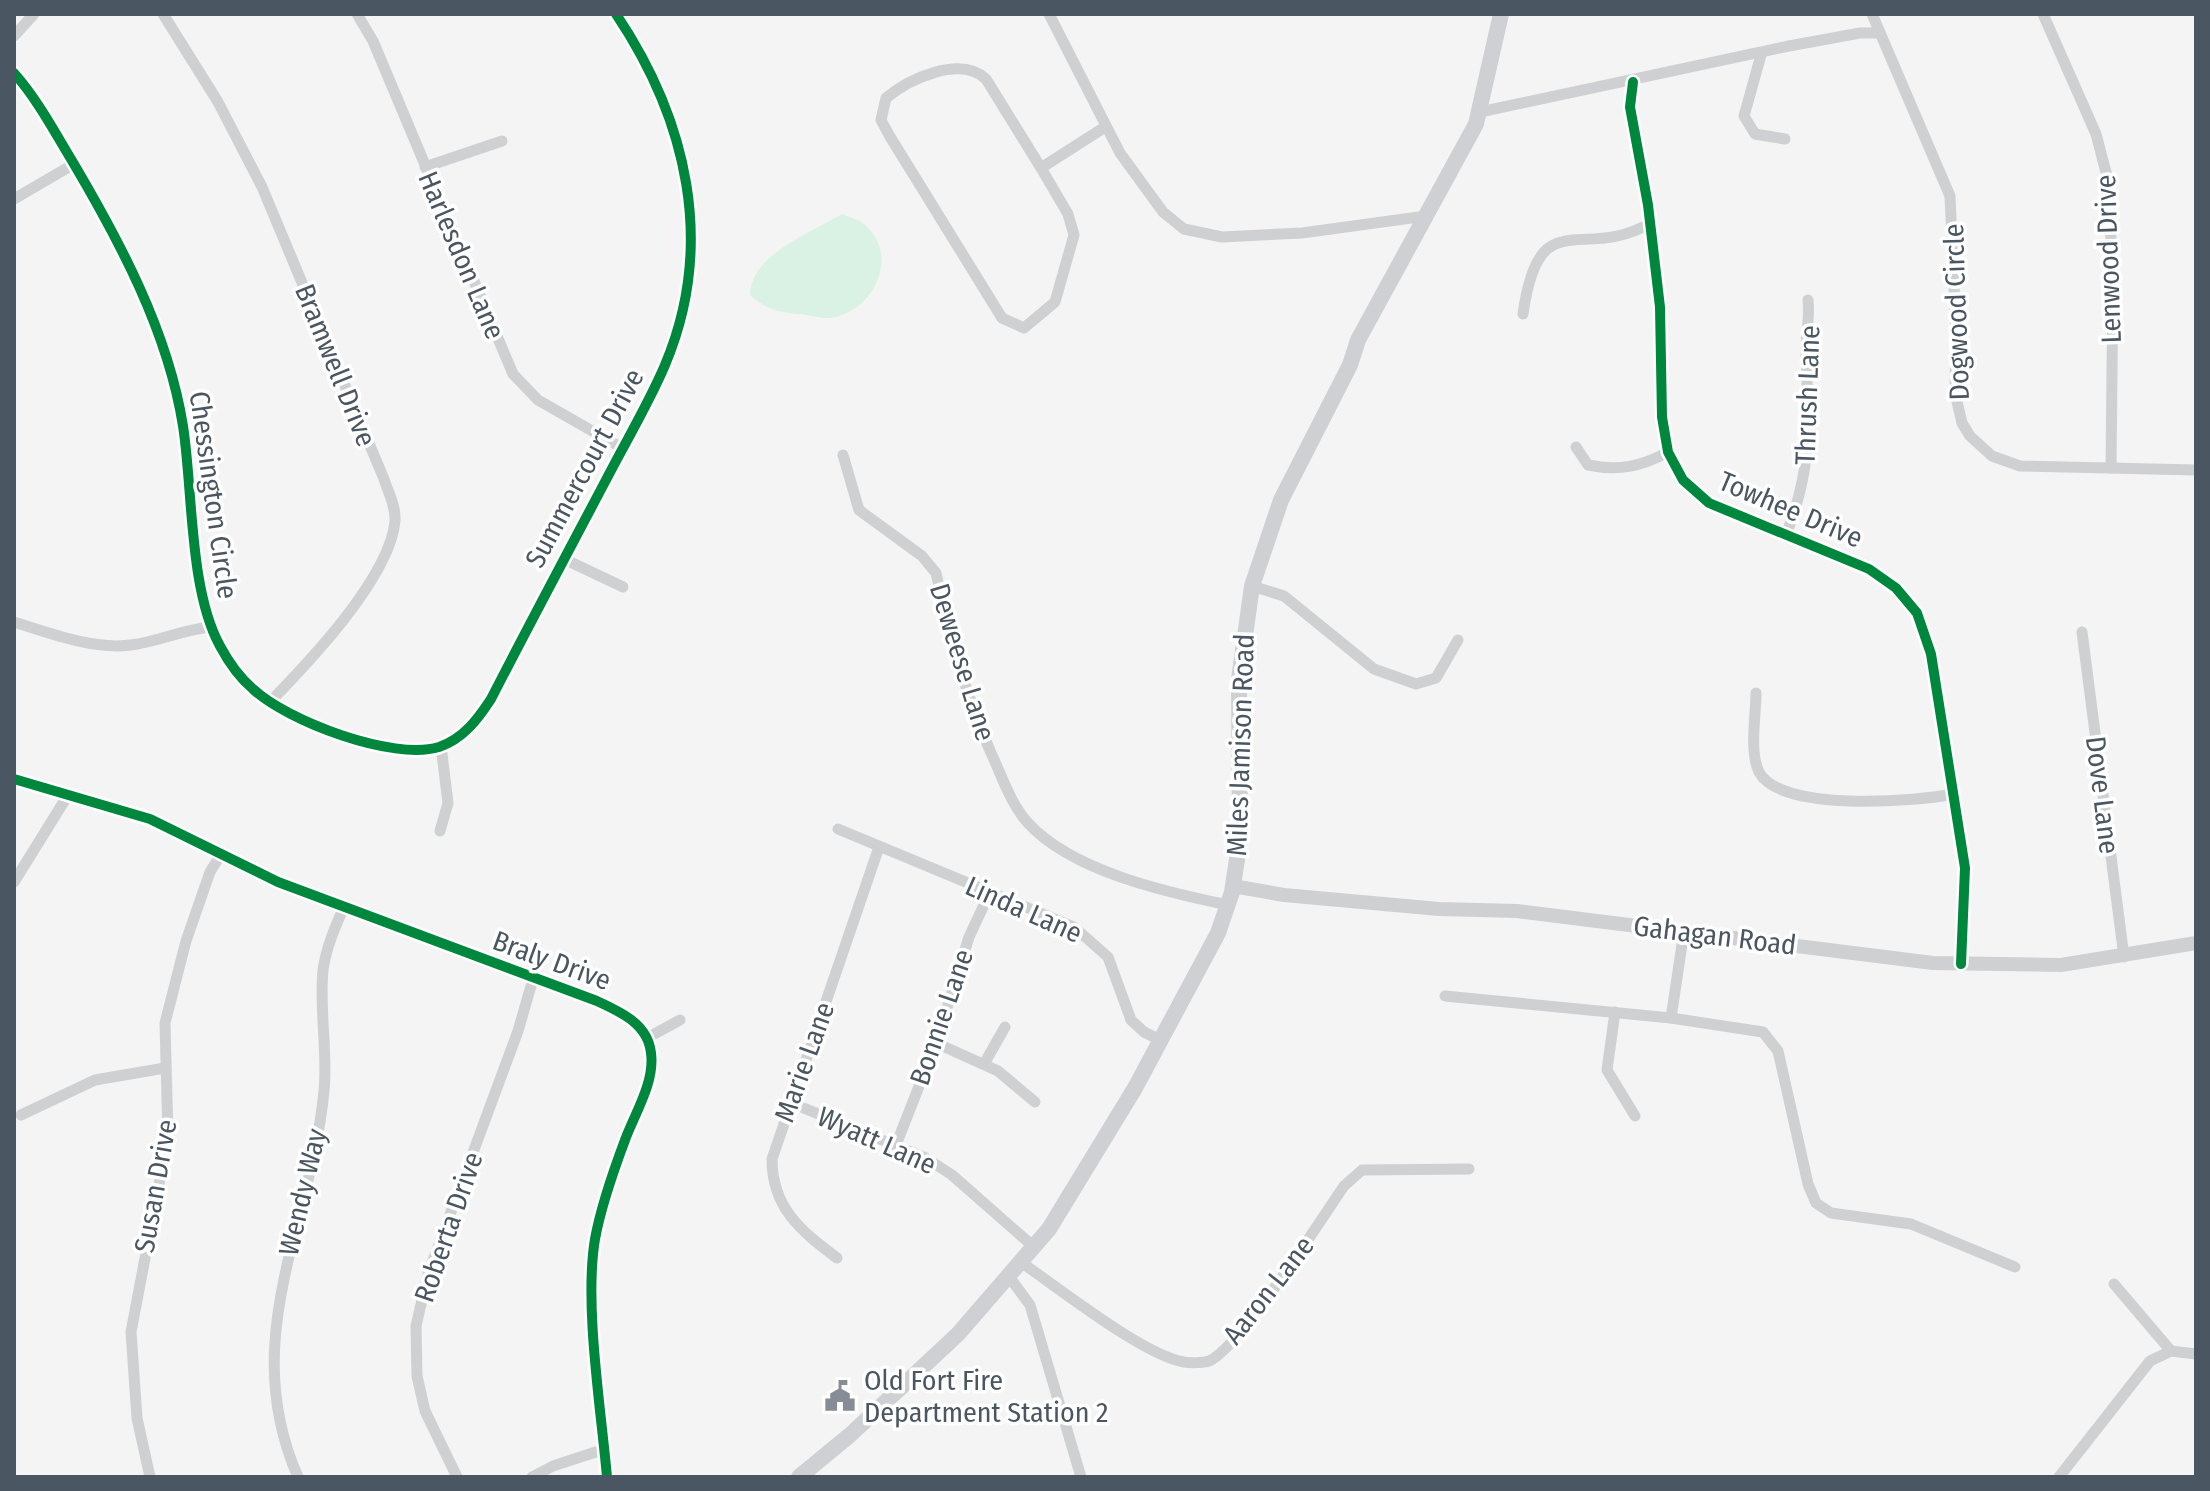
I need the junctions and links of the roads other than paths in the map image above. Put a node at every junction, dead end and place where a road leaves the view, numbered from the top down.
1 (34, 14) edge
2 (163, 14) edge
3 (357, 14) edge
4 (616, 14) edge
5 (1049, 14) edge
6 (1501, 14) edge
7 (1872, 14) edge
8 (2043, 14) edge
9 (1880, 33) junction
10 (14, 36) edge
11 (1761, 55) junction
12 (14, 73) edge
13 (1633, 82) junction
14 (1480, 112) junction
15 (1105, 127) junction
16 (1785, 139) dead end
17 (502, 141) dead end
18 (74, 164) junction
19 (425, 167) junction
20 (1041, 168) junction
21 (14, 199) edge
22 (1426, 216) junction
23 (1651, 223) junction
24 (1808, 300) dead end
25 (1523, 314) dead end
26 (1576, 447) dead end
27 (622, 448) junction
28 (1668, 452) junction
29 (843, 455) dead end
30 (2111, 468) junction
31 (2196, 470) edge
32 (1786, 535) junction
33 (564, 559) junction
34 (1252, 586) junction
35 (623, 587) dead end
36 (14, 622) edge
37 (210, 627) junction
38 (2082, 632) dead end
39 (1458, 640) dead end
40 (1756, 693) dead end
41 (270, 702) junction
42 (441, 746) junction
43 (14, 779) edge
44 (1953, 794) junction
45 (68, 795) junction
46 (838, 829) dead end
47 (440, 831) dead end
48 (879, 847) junction
49 (221, 854) junction
50 (14, 882) edge
51 (1233, 886) junction
52 (990, 892) junction
53 (1228, 905) junction
54 (344, 907) junction
55 (1684, 931) junction
56 (2196, 943) edge
57 (2124, 957) junction
58 (1961, 964) junction
59 (533, 979) junction
60 (1445, 996) dead end
61 (1615, 1012) junction
62 (1671, 1018) junction
63 (680, 1020) dead end
64 (1005, 1027) dead end
65 (647, 1038) junction
66 (1160, 1040) junction
67 (936, 1043) junction
68 (984, 1064) junction
69 (165, 1068) junction
70 (789, 1102) junction
71 (1035, 1102) dead end
72 (21, 1115) dead end
73 (1635, 1116) dead end
74 (896, 1145) junction
75 (1469, 1169) dead end
76 (1034, 1247) junction
77 (837, 1258) dead end
78 (1022, 1263) junction
79 (2015, 1267) dead end
80 (1010, 1278) junction
81 (2114, 1284) dead end
82 (2171, 1351) junction
83 (2196, 1354) edge
84 (605, 1449) junction
85 (150, 1477) edge
86 (298, 1477) edge
87 (457, 1477) edge
88 (532, 1477) edge
89 (607, 1477) edge
90 (799, 1477) edge
91 (1081, 1477) edge
92 (2059, 1477) edge

1 - 10 street
2 - 41 street, Bramwell Drive
3 - 19 street, Harlesdon Lane
4 - 27 street, Summercourt Drive
5 - 15 street
6 - 14 main road, Miles Jamison Road
7 - 9 street, Dogwood Circle
8 - 30 street, Lenwood Drive
9 - 11 street
9 - 30 street, Dogwood Circle
11 - 13 street
11 - 16 street
12 - 18 street, Chessington Circle
13 - 14 street
13 - 23 street, Towhee Drive
14 - 22 main road, Miles Jamison Road
15 - 20 street
15 - 22 street
17 - 19 street
18 - 21 street
18 - 37 street, Chessington Circle
19 - 27 street, Harlesdon Lane
20 - 20 street
22 - 34 main road, Miles Jamison Road
23 - 25 street
23 - 28 street, Towhee Drive
24 - 32 street, Thrush Lane
26 - 28 street
27 - 33 street, Summercourt Drive
28 - 32 street, Towhee Drive
29 - 53 street, Deweese Lane
30 - 31 street, Dogwood Circle
32 - 44 street, Towhee Drive
33 - 35 street
33 - 42 street, Summercourt Drive
34 - 39 street
34 - 51 main road, Miles Jamison Road
36 - 37 street, Chessington Circle
37 - 41 street, Chessington Circle
38 - 57 street, Dove Lane
40 - 44 street
41 - 42 street
42 - 47 street
43 - 45 street, Braly Drive
44 - 58 street, Towhee Drive
45 - 49 street, Braly Drive
45 - 50 street
46 - 48 street, Linda Lane
48 - 52 street, Linda Lane
48 - 70 street, Marie Lane
49 - 54 street, Braly Drive
49 - 69 street, Susan Drive
51 - 53 main road, Miles Jamison Road
51 - 55 street, Gahagan Road
52 - 66 street, Linda Lane
52 - 67 street, Bonnie Lane
53 - 66 main road, Miles Jamison Road
54 - 59 street, Braly Drive
54 - 86 street, Wendy Way
55 - 58 street, Gahagan Road
55 - 62 street
56 - 57 street, Gahagan Road
57 - 58 street, Gahagan Road
59 - 65 street, Braly Drive
59 - 87 street, Roberta Drive
60 - 61 street
61 - 62 street
61 - 73 street
62 - 79 street
63 - 65 street
64 - 68 street
65 - 84 street
66 - 76 main road, Miles Jamison Road
67 - 68 street
67 - 74 street, Bonnie Lane
68 - 71 street
69 - 72 street
69 - 85 street, Susan Drive
70 - 74 street, Wyatt Lane
70 - 77 street, Marie Lane
74 - 76 street, Wyatt Lane
75 - 78 street, Aaron Lane
76 - 78 main road, Miles Jamison Road
78 - 80 main road, Miles Jamison Road
80 - 90 main road, Miles Jamison Road
80 - 91 street
81 - 82 street
82 - 83 street
82 - 92 street
84 - 88 street
84 - 89 street

